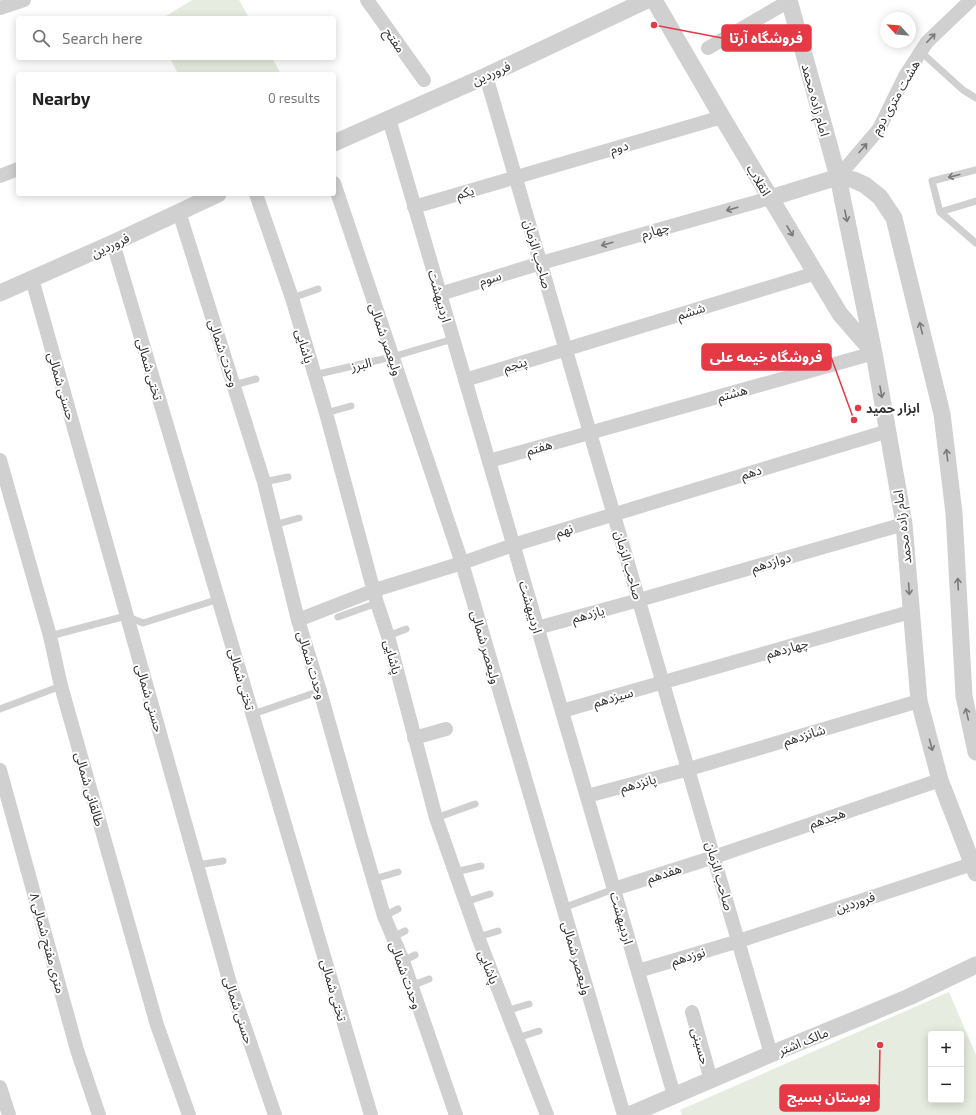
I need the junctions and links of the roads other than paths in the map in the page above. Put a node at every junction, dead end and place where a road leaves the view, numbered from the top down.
1 (24, 0) edge
2 (367, 0) edge
3 (647, 0) edge
4 (654, 0) edge
5 (789, 0) edge
6 (971, 0) edge
7 (6, 4) edge
8 (708, 48) dead end
9 (921, 52) junction
10 (486, 76) junction
11 (424, 80) dead end
12 (976, 98) edge
13 (722, 117) junction
14 (388, 119) junction
15 (336, 142) edge
16 (16, 170) edge
17 (976, 170) edge
18 (0, 176) edge
19 (516, 178) junction
20 (838, 178) junction
21 (336, 189) edge
22 (214, 196) edge
23 (257, 196) edge
24 (770, 198) junction
25 (976, 201) edge
26 (414, 207) junction
27 (179, 212) junction
28 (940, 212) junction
29 (113, 243) junction
30 (976, 243) edge
31 (541, 263) junction
32 (816, 273) junction
33 (32, 279) junction
34 (318, 289) dead end
35 (0, 293) edge
36 (440, 294) junction
37 (292, 298) junction
38 (453, 339) junction
39 (566, 349) junction
40 (874, 353) junction
41 (392, 356) junction
42 (314, 375) junction
43 (256, 379) dead end
44 (465, 380) junction
45 (234, 385) junction
46 (350, 406) dead end
47 (326, 413) junction
48 (888, 430) junction
49 (590, 432) junction
50 (0, 460) edge
51 (488, 461) junction
52 (288, 477) dead end
53 (264, 482) junction
54 (614, 514) junction
55 (298, 518) dead end
56 (904, 524) junction
57 (274, 525) junction
58 (513, 545) junction
59 (462, 563) junction
60 (376, 596) junction
61 (219, 599) junction
62 (639, 600) junction
63 (910, 612) junction
64 (126, 616) junction
65 (338, 617) dead end
66 (298, 620) junction
67 (537, 628) junction
68 (406, 629) dead end
69 (50, 636) junction
70 (388, 636) junction
71 (663, 683) junction
72 (61, 686) junction
73 (320, 691) junction
74 (918, 701) junction
75 (0, 709) edge
76 (562, 712) junction
77 (253, 714) junction
78 (446, 729) dead end
79 (414, 738) junction
80 (976, 752) edge
81 (688, 769) junction
82 (0, 770) edge
83 (940, 780) junction
84 (587, 796) junction
85 (475, 804) dead end
86 (436, 818) junction
87 (714, 857) junction
88 (223, 861) dead end
89 (197, 865) junction
90 (481, 866) dead end
91 (974, 868) edge
92 (398, 872) dead end
93 (455, 872) junction
94 (374, 879) junction
95 (614, 889) junction
96 (490, 894) dead end
97 (465, 902) junction
98 (563, 908) junction
99 (398, 909) dead end
100 (384, 916) junction
101 (498, 931) dead end
102 (478, 937) junction
103 (738, 941) junction
104 (976, 966) edge
105 (638, 971) junction
106 (429, 979) dead end
107 (411, 986) junction
108 (529, 1004) dead end
109 (506, 1011) junction
110 (692, 1012) dead end
111 (539, 1031) dead end
112 (517, 1038) junction
113 (772, 1054) junction
114 (711, 1080) junction
115 (0, 1086) edge
116 (674, 1095) junction
117 (631, 1114) edge
118 (9, 1115) edge
119 (99, 1115) edge
120 (189, 1115) edge
121 (275, 1115) edge
122 (371, 1115) edge
123 (456, 1115) edge
124 (548, 1115) edge

1 - 7 street
2 - 11 street, مفتح
3 - 10 street, فروردین
4 - 13 street, انقلاب
5 - 8 street
5 - 20 street, امام زاده محمد
9 -> 6 street, هشت متری دوم
9 - 12 lane
20 -> 9 street, هشت متری دوم
10 - 14 street, فروردین
10 - 19 street, صاحب الزمان
13 - 19 street, دوم
13 - 24 street, انقلاب
14 - 15 street, فروردین
14 - 26 street, اردیبهشت
16 - 18 street
17 -> 28 lane
19 - 26 street, یکم
19 - 31 street, صاحب الزمان
20 - 24 street
20 -> 40 street, امام زاده محمد
80 -> 20 street
21 - 41 street, ولیعصر شمالی
22 - 27 street, فروردین
23 - 37 street, پاشایی
24 -> 31 street, چهارم
24 -> 32 street, انقلاب
25 - 28 lane
26 - 36 street, اردیبهشت
27 - 29 street, فروردین
27 - 45 street, وحدت شمالی
28 - 30 lane
29 - 33 street, فروردین
29 - 61 street, تختی شمالی
31 - 36 street, سوم
31 - 39 street, صاحب الزمان
32 - 39 street, ششم
32 - 40 street, انقلاب
33 - 35 street, فروردین
33 - 64 street, حسنی شمالی
34 - 37 lane
36 - 38 street, اردیبهشت
37 - 42 street, پاشایی
38 - 41 lane, البرز
38 - 44 street, اردیبهشت
39 - 44 street, پنجم
39 - 49 street, صاحب الزمان
40 -> 48 street, امام زاده محمد
40 - 49 street, هشتم
41 - 42 lane, البرز
41 - 59 street, ولیعصر شمالی
42 - 47 street, پاشایی
43 - 45 lane
44 - 51 street, اردیبهشت
45 - 53 street, وحدت شمالی
46 - 47 lane
47 - 60 street, پاشایی
48 - 54 street, دهم
48 - 56 street, امام زاده محمد
49 - 51 street, هفتم
49 - 54 street, صاحب الزمان
50 - 69 street, طالقانی شمالی
51 - 58 street, اردیبهشت
52 - 53 lane
53 - 57 street, وحدت شمالی
54 - 58 street, نهم
54 - 62 street, صاحب الزمان
55 - 57 lane
56 - 62 street, دوازدهم
56 -> 63 street, امام زاده محمد
57 - 66 street, وحدت شمالی
58 - 59 street, نهم
58 - 67 street, اردیبهشت
59 - 60 street, نهم
59 - 98 street, ولیعصر شمالی
60 - 65 lane
60 - 66 street, نهم
60 - 70 street, پاشایی
61 - 64 lane
61 - 77 street, تختی شمالی
62 - 67 street, یازدهم
62 - 71 street, صاحب الزمان
63 - 71 street, چهاردهم
63 - 74 street, امام زاده محمد
64 - 69 lane
64 - 89 street, حسنی شمالی
66 - 73 street, وحدت شمالی
67 - 76 street, اردیبهشت
68 - 70 lane
69 - 72 street, طالقانی شمالی
70 - 79 street, پاشایی
71 - 76 street, سیزدهم
71 - 81 street, صاحب الزمان
72 - 75 lane
72 - 120 street, طالقانی شمالی
73 - 77 lane
73 - 94 street, وحدت شمالی
74 - 81 street, شانزدهم
74 -> 83 street, امام زاده محمد
76 - 84 street, اردیبهشت
77 - 122 street, تختی شمالی
78 - 79 street
79 - 86 street, پاشایی
81 - 84 street, پانزدهم
81 - 87 street, صاحب الزمان
82 - 119 street, ۸ متری مفتح شمالی
83 - 87 street, هجدهم
83 - 91 street, امام زاده محمد
84 - 95 street, اردیبهشت
85 - 86 lane
86 - 93 street, پاشایی
87 - 95 street, هفدهم
87 - 103 street, صاحب الزمان
88 - 89 lane
89 - 121 street, حسنی شمالی
90 - 93 lane
91 - 103 street, فروردین
92 - 94 lane
93 - 97 street, پاشایی
94 - 100 street, وحدت شمالی
95 - 98 lane
95 - 105 street, اردیبهشت
96 - 97 lane
97 - 102 street, پاشایی
98 - 117 street, ولیعصر شمالی
99 - 100 lane
100 - 107 street, وحدت شمالی
101 - 102 lane
102 - 109 street, پاشایی
103 - 105 street, نوزدهم
103 - 113 street, صاحب الزمان
104 - 113 street, مالک اشتر
105 - 116 street, اردیبهشت
106 - 107 lane
107 - 123 street, وحدت شمالی
108 - 109 lane
109 - 112 street, پاشایی
110 - 114 street, حسینی
111 - 112 lane
112 - 124 street, پاشایی
113 - 114 street, مالک اشتر
114 - 116 street, مالک اشتر
115 - 118 street
116 - 117 street, مالک اشتر

